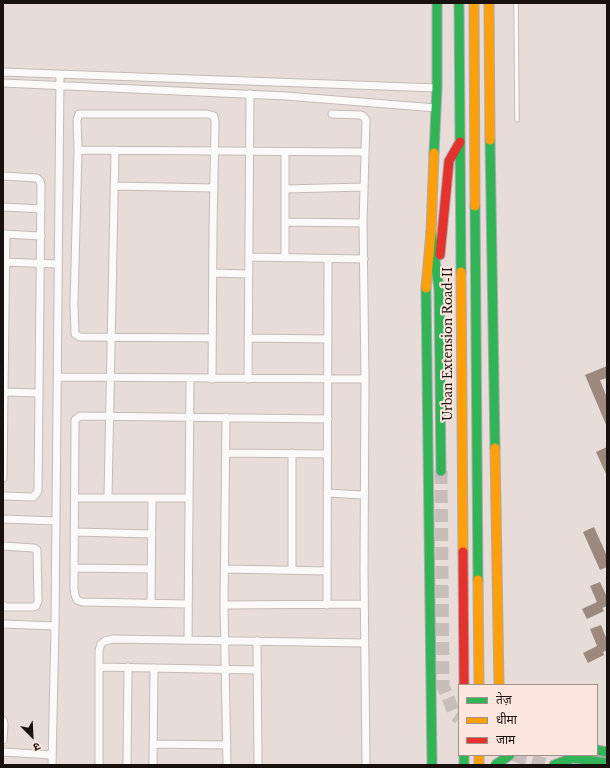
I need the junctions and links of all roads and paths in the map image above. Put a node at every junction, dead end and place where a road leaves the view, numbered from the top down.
1 (437, 3) edge
2 (459, 3) edge
3 (474, 3) edge
4 (489, 3) edge
5 (516, 3) edge
6 (3, 72) edge
7 (60, 75) junction
8 (3, 83) edge
9 (60, 87) junction
10 (437, 88) junction
11 (250, 94) junction
12 (436, 108) junction
13 (332, 114) dead end
14 (517, 120) dead end
15 (460, 142) junction
16 (78, 150) junction
17 (115, 150) junction
18 (214, 151) junction
19 (250, 152) junction
20 (285, 152) junction
21 (364, 152) junction
22 (3, 176) edge
23 (114, 186) junction
24 (364, 187) junction
25 (214, 188) junction
26 (285, 188) junction
27 (3, 207) edge
28 (41, 209) junction
29 (285, 222) junction
30 (363, 223) junction
31 (431, 232) junction
32 (4, 234) edge
33 (41, 236) junction
34 (249, 258) junction
35 (284, 258) junction
36 (328, 259) junction
37 (364, 259) junction
38 (4, 262) edge
39 (40, 264) junction
40 (58, 264) junction
41 (213, 273) junction
42 (249, 274) junction
43 (439, 289) junction
44 (111, 337) junction
45 (212, 338) junction
46 (248, 338) junction
47 (328, 339) junction
48 (57, 377) junction
49 (110, 378) junction
50 (190, 378) junction
51 (212, 379) junction
52 (248, 379) junction
53 (328, 379) junction
54 (364, 379) junction
55 (4, 392) junction
56 (38, 393) junction
57 (109, 416) junction
58 (189, 417) junction
59 (226, 417) junction
60 (328, 419) junction
61 (226, 453) junction
62 (292, 453) junction
63 (327, 454) junction
64 (441, 471) tunnel mouth
65 (3, 478) edge
66 (327, 493) junction
67 (364, 495) junction
68 (3, 496) edge
69 (108, 497) junction
70 (75, 498) junction
71 (152, 498) junction
72 (189, 498) junction
73 (3, 519) edge
74 (56, 521) junction
75 (75, 532) junction
76 (152, 534) junction
77 (3, 546) edge
78 (75, 568) junction
79 (151, 569) junction
80 (225, 569) junction
81 (292, 570) junction
82 (326, 571) junction
83 (151, 604) junction
84 (188, 604) junction
85 (364, 604) junction
86 (3, 605) edge
87 (224, 605) junction
88 (327, 605) junction
89 (3, 624) edge
90 (55, 626) junction
91 (188, 640) junction
92 (226, 641) junction
93 (257, 641) junction
94 (365, 643) junction
95 (99, 667) junction
96 (128, 667) junction
97 (154, 668) junction
98 (226, 669) junction
99 (257, 670) junction
100 (464, 684) edge
101 (479, 684) edge
102 (499, 684) edge
103 (3, 720) edge
104 (3, 740) edge
105 (153, 744) junction
106 (227, 745) junction
107 (3, 752) edge
108 (52, 755) junction
109 (508, 756) edge
110 (607, 763) edge
111 (52, 765) edge
112 (99, 765) edge
113 (127, 765) edge
114 (153, 765) edge
115 (227, 765) edge
116 (258, 765) edge
117 (366, 765) edge
118 (432, 765) edge
119 (495, 765) edge
120 (554, 765) edge

1 - 10 main road
2 - 15 main road, Urban Extension Road-II
3 - 101 main road
4 - 102 main road
5 - 14 lane
6 - 7 street
7 - 9 street
7 - 10 street
8 - 9 street
9 - 11 street
9 - 40 street
10 - 12 main road
11 - 12 street
11 - 19 street
12 - 31 main road
13 - 21 street
15 - 43 main road
15 - 100 main road, Urban Extension Road-II
16 - 17 street
16 - 18 street
16 - 44 street
17 - 18 street
17 - 23 street
18 - 19 street
18 - 25 street
19 - 20 street
19 - 34 street
20 - 21 street
20 - 26 street
21 - 24 street
22 - 28 street
23 - 25 street
23 - 44 street
24 - 26 street
24 - 30 street
25 - 41 street
26 - 29 street
27 - 28 street
28 - 33 street
29 - 30 street
29 - 35 street
30 - 37 street
31 - 43 main road
31 - 118 main road
32 - 33 street
32 - 38 street
33 - 39 street
34 - 35 street
34 - 42 street
35 - 36 street
36 - 37 street
36 - 47 street
37 - 54 street
38 - 39 street
38 - 55 street
39 - 40 street
39 - 56 street
40 - 48 street
41 - 42 street
41 - 45 street
42 - 46 street
43 - 64 main road
44 - 45 street
44 - 49 street
45 - 51 street
46 - 47 street
46 - 52 street
47 - 53 street
48 - 49 street
48 - 74 street
49 - 50 street
49 - 57 street
50 - 51 street
50 - 58 street
51 - 52 street
52 - 53 street
53 - 54 street
53 - 60 street
54 - 67 street
55 - 56 street
55 - 65 street
56 - 68 street
57 - 58 street
57 - 69 street
57 - 70 street
58 - 59 street
58 - 72 street
59 - 60 street
59 - 61 street
60 - 63 street
61 - 62 street
61 - 80 street
62 - 63 street
62 - 81 street
63 - 66 street
66 - 67 street
66 - 82 street
67 - 85 street
69 - 70 street
69 - 71 street
70 - 75 street
71 - 72 street
71 - 76 street
72 - 84 street
73 - 74 street
74 - 90 street
75 - 76 street
75 - 78 street
76 - 79 street
77 - 86 street
78 - 79 street
78 - 83 street
79 - 83 street
80 - 81 street
80 - 87 street
81 - 82 street
82 - 88 street
83 - 84 street
84 - 91 street
85 - 88 street
85 - 94 street
87 - 88 street
87 - 92 street
89 - 90 street
90 - 108 street
91 - 92 street
91 - 95 street
92 - 93 street
92 - 98 street
93 - 94 street
93 - 99 street
94 - 117 street
95 - 96 street
95 - 112 street
96 - 97 street
96 - 113 street
97 - 98 street
97 - 105 street
98 - 99 street
98 - 106 street
99 - 116 street
103 - 104 street
105 - 106 street
105 - 114 street
106 - 115 street
107 - 108 street
108 - 111 street
109 - 119 main road, bridge
110 - 120 main road

